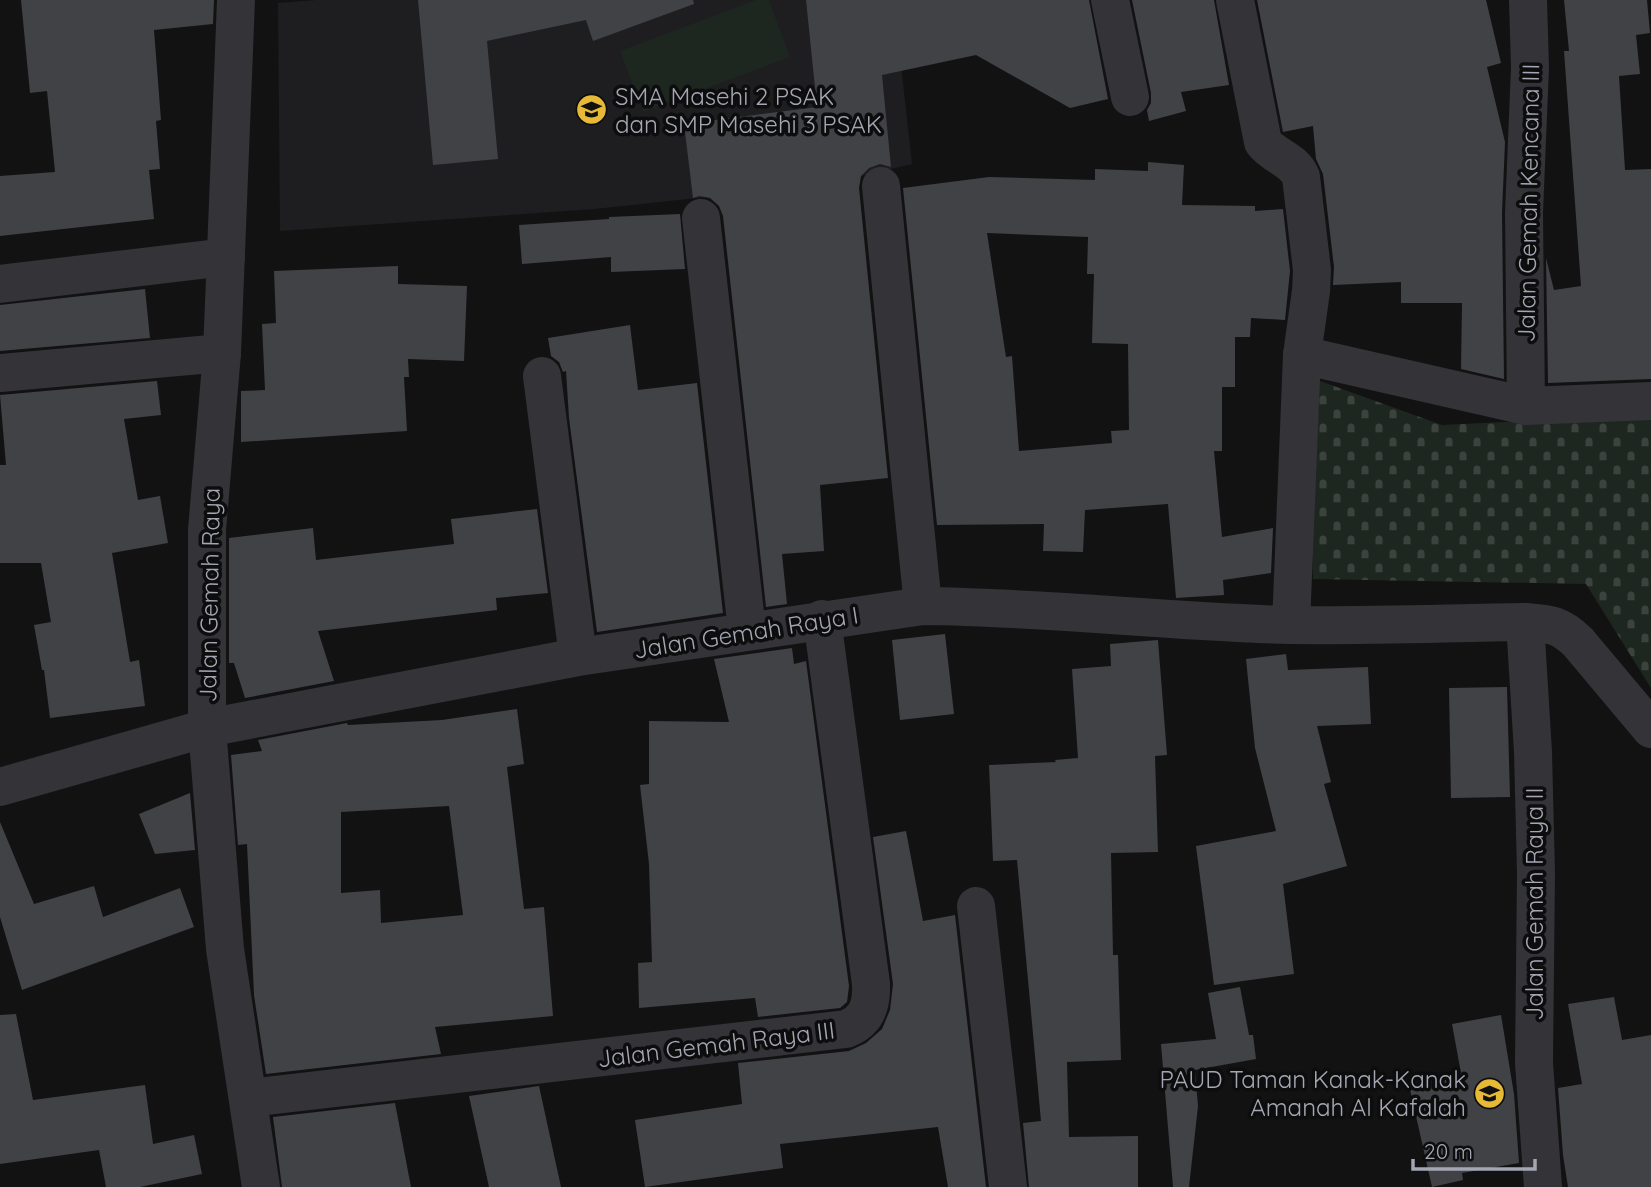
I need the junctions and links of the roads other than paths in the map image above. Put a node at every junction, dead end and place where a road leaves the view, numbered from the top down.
1 (236, 0) edge
2 (1110, 0) edge
3 (1235, 0) edge
4 (1528, 0) edge
5 (1130, 97) dead end
6 (881, 186) dead end
7 (701, 218) dead end
8 (226, 257) junction
9 (0, 284) edge
10 (222, 353) junction
11 (1302, 355) junction
12 (0, 373) edge
13 (542, 376) dead end
14 (1651, 401) edge
15 (1526, 406) junction
16 (923, 606) junction
17 (822, 620) junction
18 (1525, 622) junction
19 (1291, 625) junction
20 (747, 631) junction
21 (578, 657) junction
22 (207, 728) junction
23 (1651, 729) edge
24 (0, 787) edge
25 (976, 906) dead end
26 (248, 1098) junction
27 (261, 1187) edge
28 (1008, 1187) edge
29 (1543, 1187) edge

1 - 8 street, Jalan Gemah Raya
2 - 5 street
3 - 11 street
4 - 15 street, Jalan Gemah Kencana III
6 - 16 street
7 - 20 street
8 - 9 street
8 - 10 street, Jalan Gemah Raya
10 - 12 street
10 - 22 street, Jalan Gemah Raya
11 - 15 street
11 - 19 street
13 - 21 street
14 - 15 street
16 - 17 street, Jalan Gemah Raya I
16 - 19 street, Jalan Gemah Raya I
17 - 20 street, Jalan Gemah Raya I
17 - 26 street, Jalan Gemah Raya III
18 - 19 street, Jalan Gemah Raya I
18 - 23 street, Jalan Gemah Raya I
18 - 29 street, Jalan Gemah Raya II
20 - 21 street, Jalan Gemah Raya I
21 - 22 street, Jalan Gemah Raya I
22 - 24 street, Jalan Gemah Raya I
22 - 26 street, Jalan Gemah Raya
25 - 28 street
26 - 27 street, Jalan Gemah Raya

